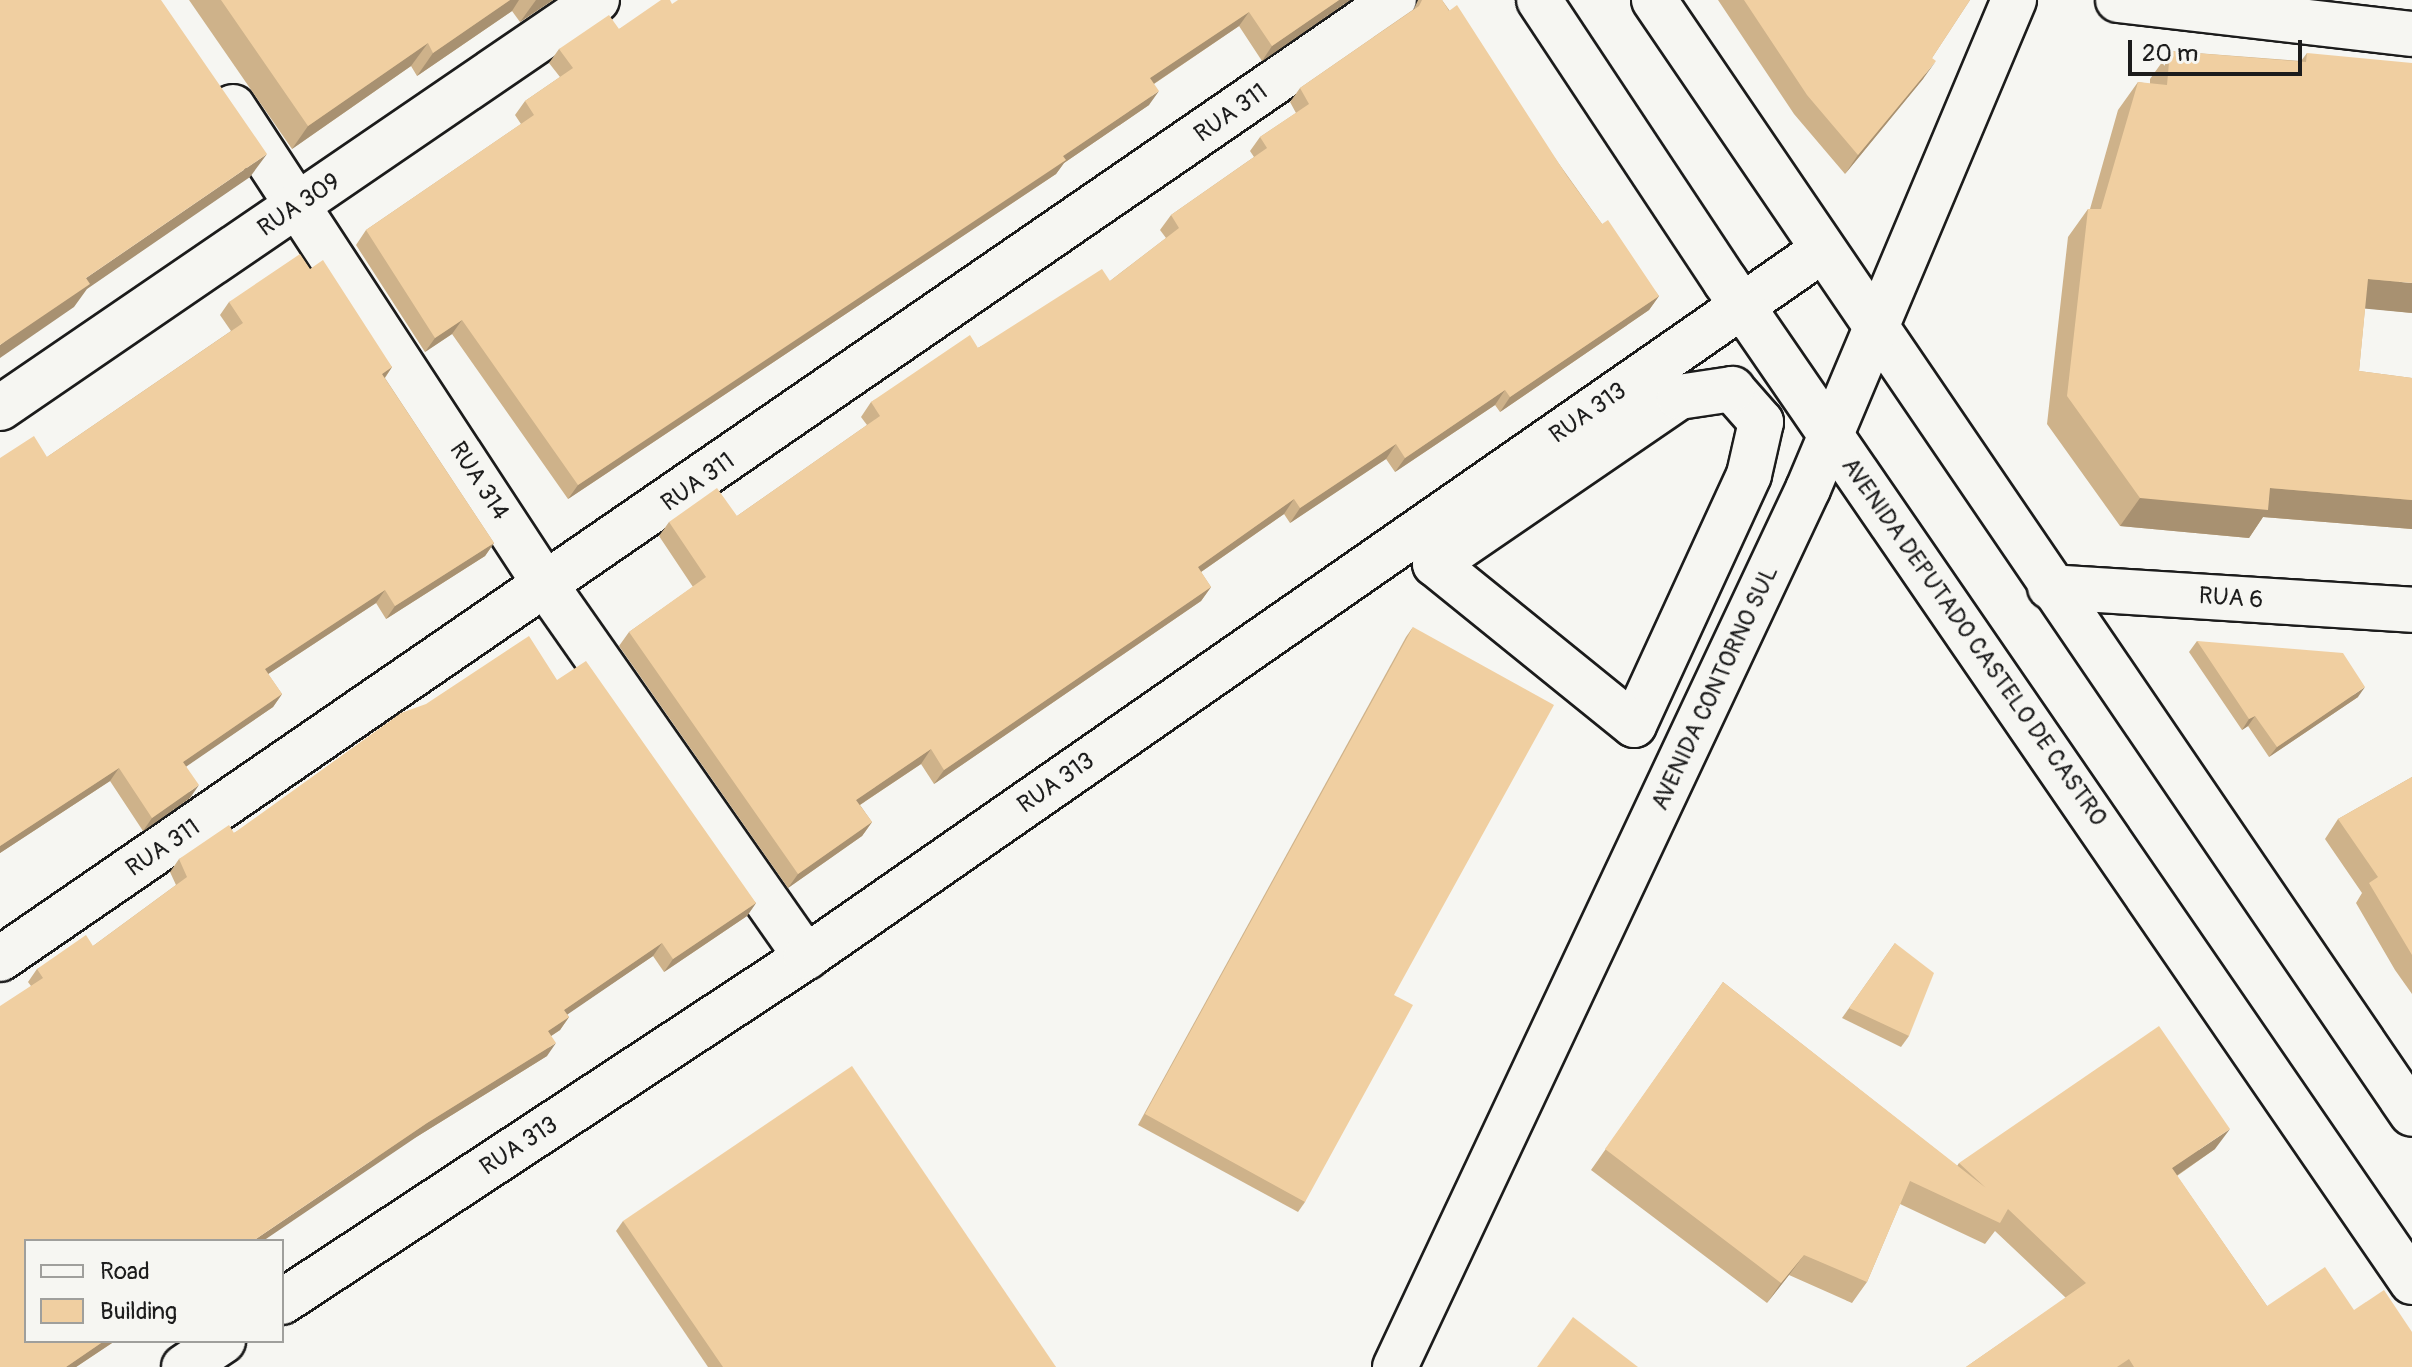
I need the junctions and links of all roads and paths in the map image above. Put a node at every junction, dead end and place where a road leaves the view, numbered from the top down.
1 (597, 0) edge
2 (1394, 0) edge
3 (1539, 0) edge
4 (1654, 0) edge
5 (2014, 0) edge
6 (2118, 0) edge
7 (2412, 34) edge
8 (212, 77) edge
9 (300, 205) junction
10 (1821, 251) junction
11 (1743, 306) junction
12 (1876, 332) junction
13 (0, 408) edge
14 (1832, 435) junction
15 (547, 587) junction
16 (2050, 587) junction
17 (2412, 610) edge
18 (1612, 708) joint
19 (806, 957) junction
20 (0, 959) edge
21 (2412, 1114) edge
22 (2412, 1282) edge
23 (284, 1301) edge
24 (220, 1343) edge
25 (184, 1367) edge
26 (1395, 1367) edge

1 - 9 street, RUA 309
2 - 15 street, RUA 311
3 - 11 street, AVENIDA DEPUTADO CASTELO DE CASTRO
4 - 10 street
5 - 12 street, AVENIDA CONTORNO SUL
6 - 7 street
8 - 9 street, RUA 314
9 - 13 street, RUA 309
9 - 15 street, RUA 314
10 - 11 street, RUA 313
10 - 12 street
11 - 14 street, AVENIDA DEPUTADO CASTELO DE CASTRO
11 - 19 street, RUA 313
12 - 14 street, AVENIDA CONTORNO SUL
12 - 16 street
14 - 22 street, AVENIDA DEPUTADO CASTELO DE CASTRO
14 - 26 street, AVENIDA CONTORNO SUL
15 - 19 street, RUA 314
15 - 20 street, RUA 311
16 - 17 street, RUA 6
16 - 21 street
18 - 18 street
19 - 23 street, RUA 313
24 - 25 street

